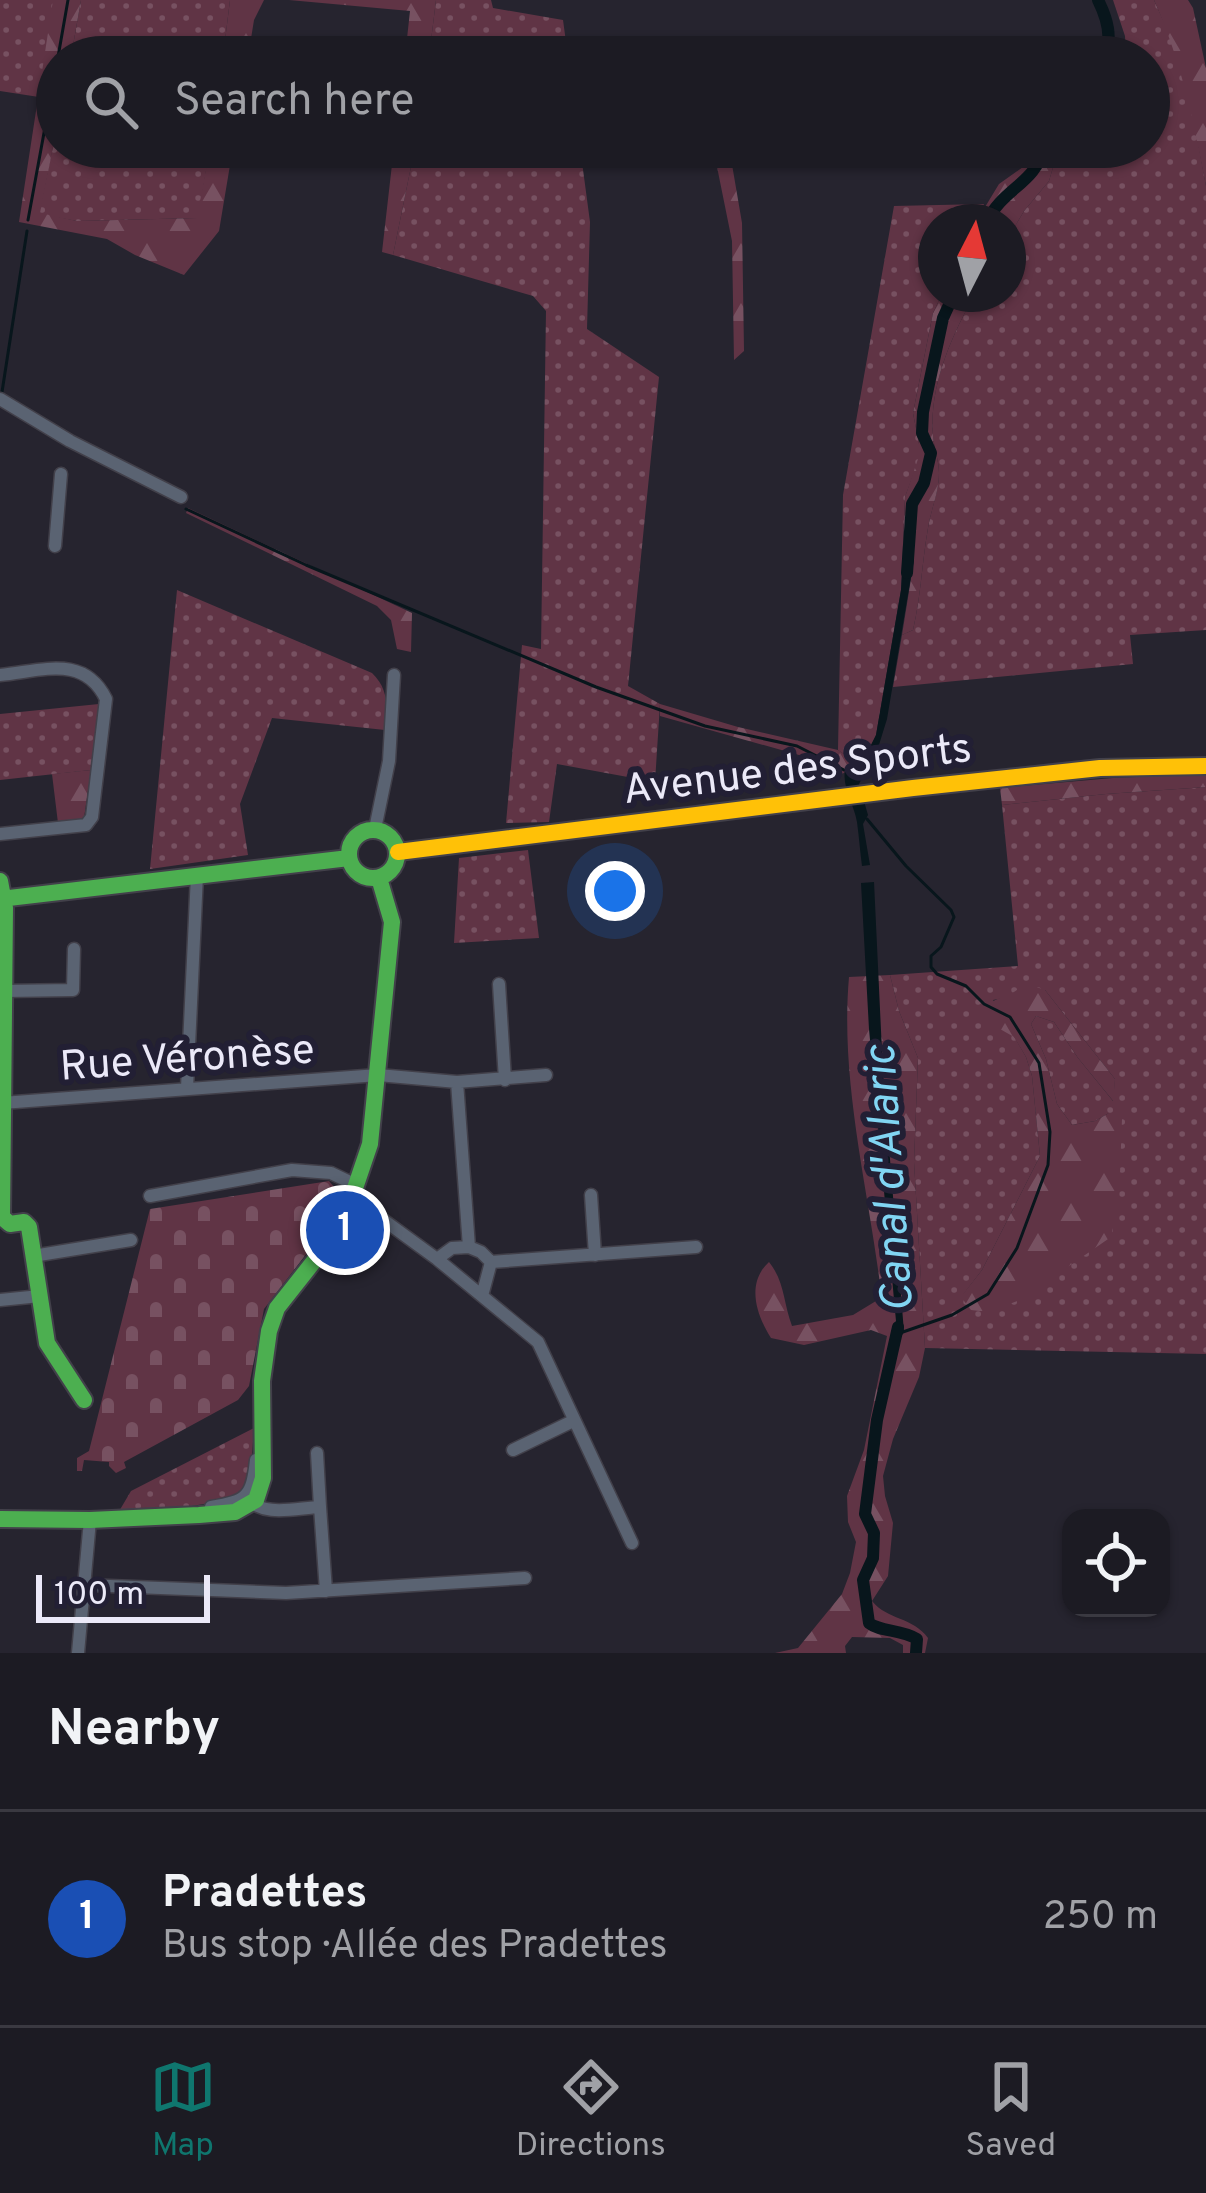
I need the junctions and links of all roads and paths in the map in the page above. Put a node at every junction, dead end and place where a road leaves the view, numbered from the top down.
1 (0, 399) edge
2 (61, 474) dead end
3 (181, 497) dead end
4 (55, 546) dead end
5 (0, 675) edge
6 (394, 675) dead end
7 (1206, 766) edge
8 (375, 829) junction
9 (0, 834) edge
10 (398, 852) junction
11 (349, 858) junction
12 (197, 875) junction
13 (379, 878) junction
14 (2, 892) edge
15 (74, 949) dead end
16 (499, 984) dead end
17 (4, 991) junction
18 (545, 1075) dead end
19 (378, 1076) junction
20 (505, 1080) junction
21 (457, 1082) junction
22 (187, 1088) junction
23 (2, 1102) edge
24 (354, 1191) junction
25 (591, 1195) dead end
26 (150, 1196) dead end
27 (131, 1240) dead end
28 (469, 1246) junction
29 (696, 1247) dead end
30 (596, 1255) junction
31 (33, 1256) junction
32 (437, 1258) junction
33 (491, 1262) junction
34 (40, 1296) junction
35 (482, 1296) junction
36 (0, 1300) edge
37 (84, 1400) dead end
38 (573, 1420) junction
39 (513, 1450) dead end
40 (317, 1453) dead end
41 (248, 1501) junction
42 (320, 1507) junction
43 (0, 1519) edge
44 (90, 1520) junction
45 (632, 1543) dead end
46 (525, 1578) dead end
47 (84, 1586) junction
48 (326, 1591) junction
49 (78, 1653) edge

1 - 3 street
2 - 4 street
5 - 9 street
6 - 8 street
7 - 10 street, Avenue des Sports
8 - 10 street
8 - 11 street
10 - 13 street
11 - 12 street
11 - 13 street
12 - 14 street
12 - 22 street
13 - 19 street
14 - 17 street
15 - 17 street
16 - 20 street
17 - 23 street
18 - 20 street, Rue Véronèse
19 - 21 street, Rue Véronèse
19 - 22 street, Rue Véronèse
19 - 24 street
20 - 21 street, Rue Véronèse
21 - 28 street
22 - 23 street, Rue Véronèse
23 - 31 street
24 - 26 street
24 - 32 street
24 - 41 street
25 - 30 street
27 - 31 street
28 - 32 street
28 - 33 street
29 - 30 street
30 - 33 street
31 - 34 street
32 - 35 street
33 - 35 street
34 - 36 street
34 - 37 street
35 - 38 street
38 - 39 street
38 - 45 street
40 - 42 street
41 - 42 street
41 - 44 street
42 - 48 street
43 - 44 street
44 - 47 street
46 - 48 street
47 - 48 street
47 - 49 street

